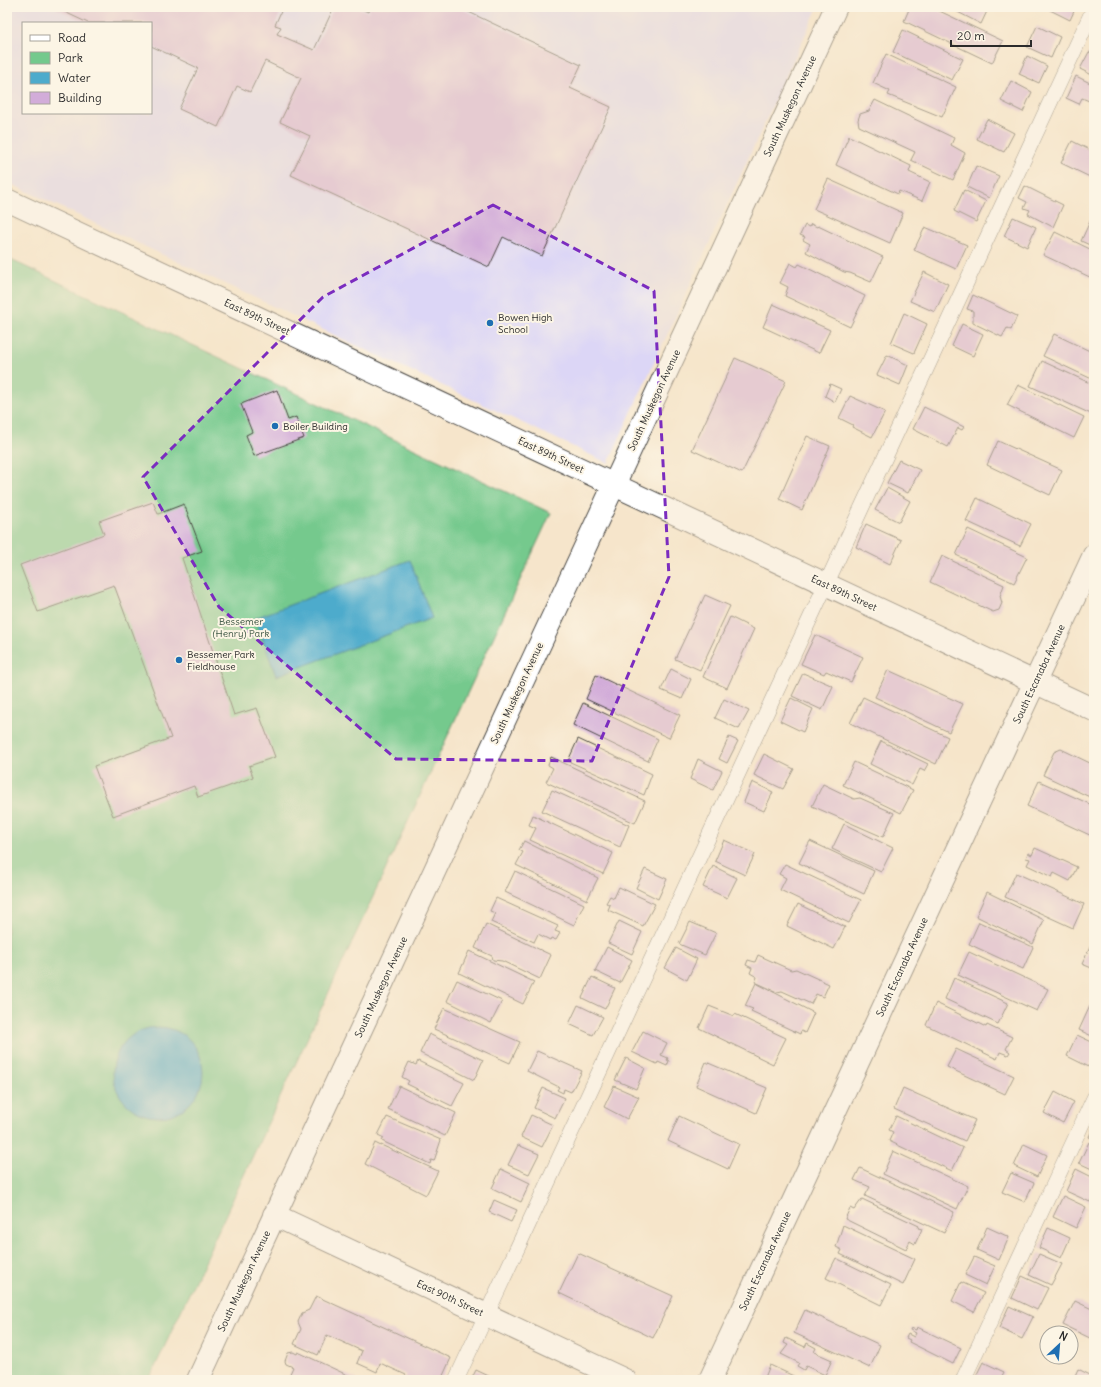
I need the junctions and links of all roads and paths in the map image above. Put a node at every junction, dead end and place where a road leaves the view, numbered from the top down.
1 (836, 7) edge
2 (1094, 8) edge
3 (7, 200) edge
4 (614, 485) junction
5 (1094, 555) edge
6 (826, 584) junction
7 (1035, 682) junction
8 (1094, 710) edge
9 (1094, 1098) edge
10 (274, 1215) junction
11 (487, 1315) junction
12 (198, 1380) edge
13 (456, 1380) edge
14 (625, 1380) edge
15 (710, 1380) edge
16 (963, 1380) edge

1 - 4 street, South Muskegon Avenue
2 - 6 lane
3 - 4 street, East 89th Street
4 - 6 street, East 89th Street
4 - 10 street, South Muskegon Avenue
5 - 7 street, South Escanaba Avenue
6 - 7 street, East 89th Street
6 - 11 lane
7 - 8 street, East 89th Street
7 - 15 street, South Escanaba Avenue
9 - 16 lane
10 - 11 street, East 90th Street
10 - 12 street, South Muskegon Avenue
11 - 13 lane
11 - 14 street, East 90th Street

